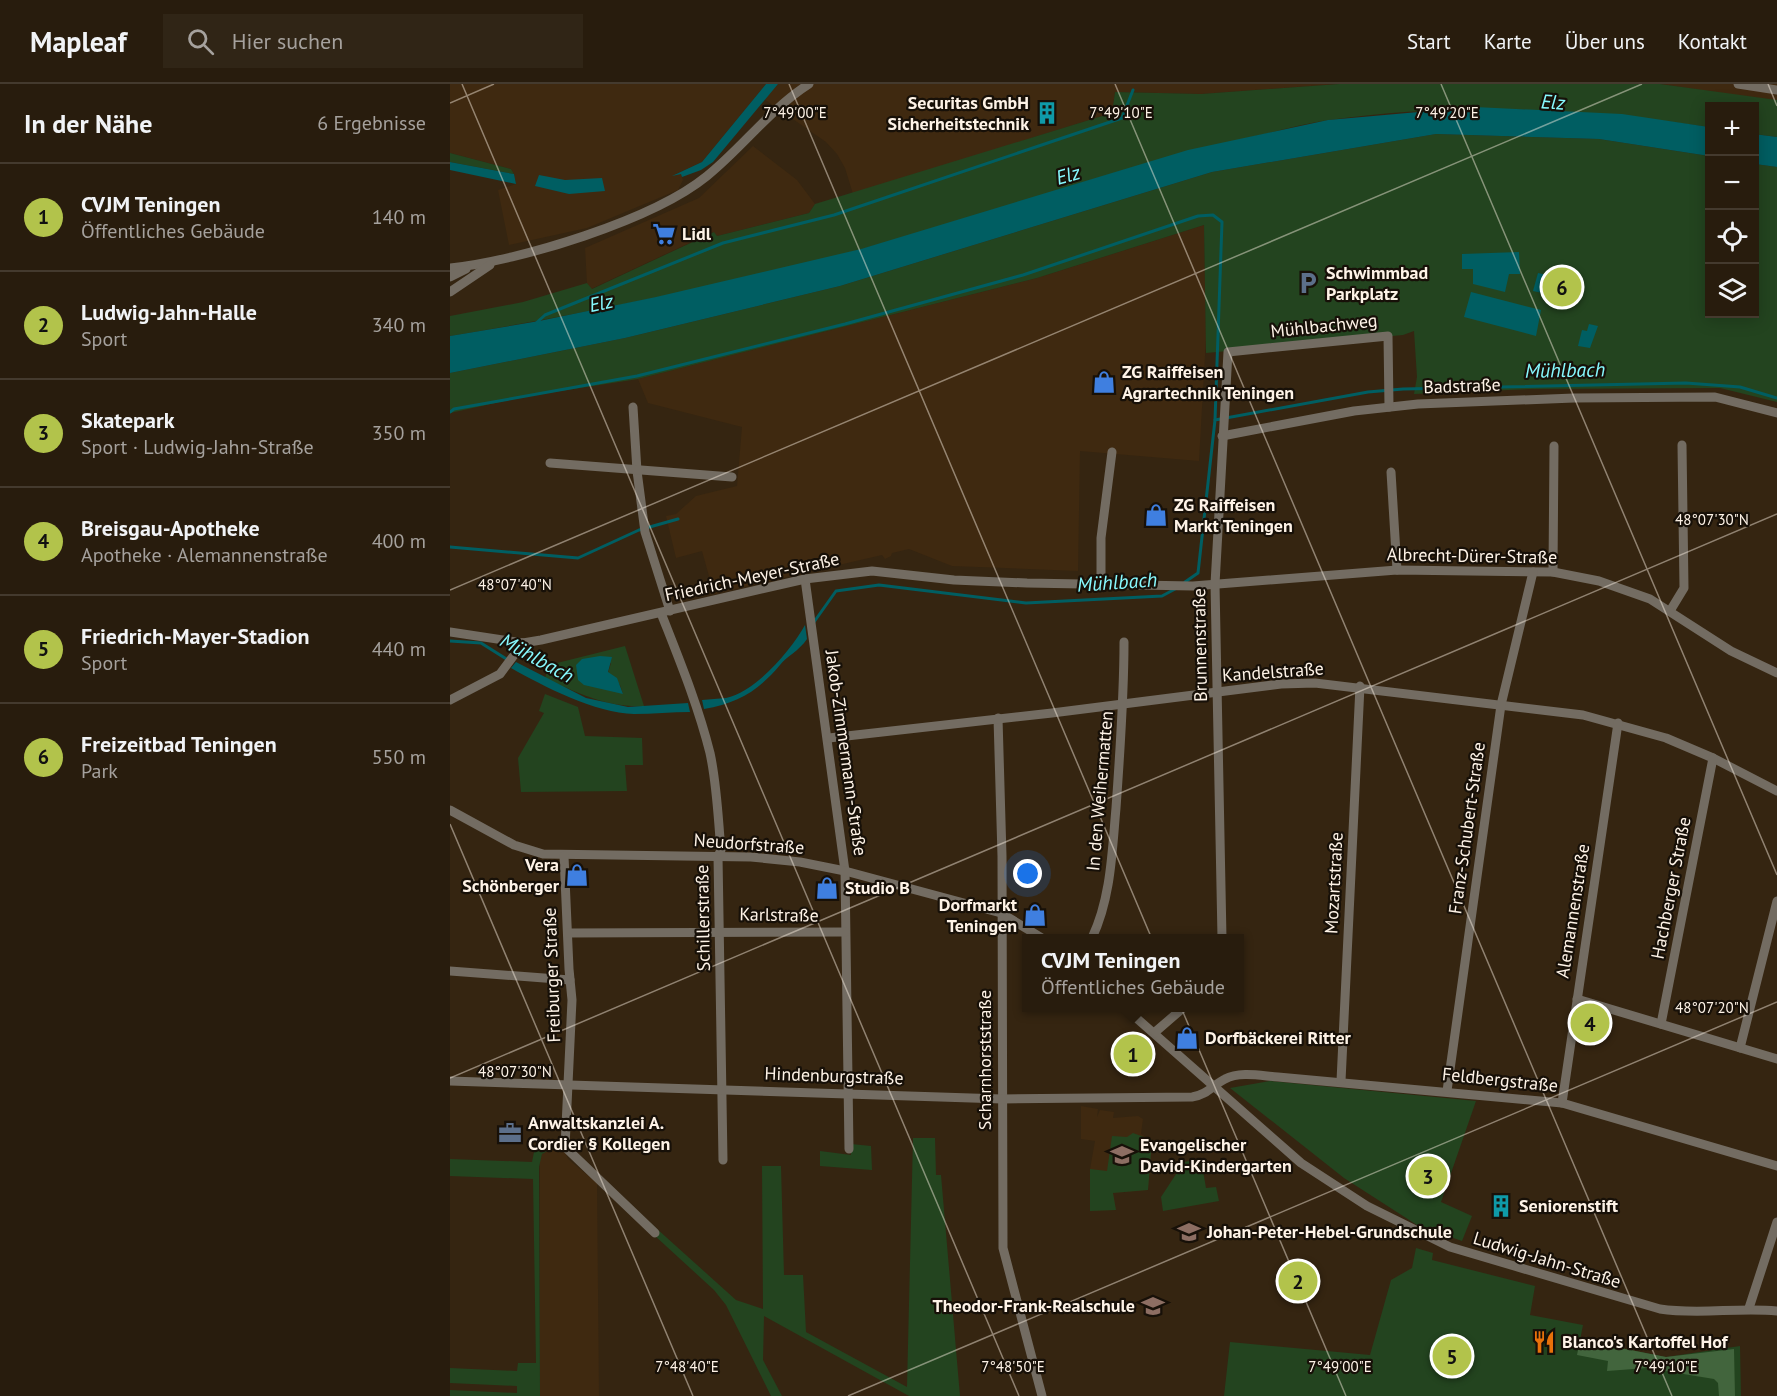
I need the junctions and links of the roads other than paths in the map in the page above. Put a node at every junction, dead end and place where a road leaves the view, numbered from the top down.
1 (809, 84) edge
2 (1738, 84) edge
3 (1774, 88) edge
4 (506, 257) junction
5 (471, 266) junction
6 (450, 268) edge
7 (450, 278) edge
8 (450, 292) edge
9 (1228, 352) joint
10 (1389, 402) junction
11 (633, 407) dead end
12 (1777, 413) edge
13 (1222, 436) junction
14 (1682, 445) dead end
15 (1554, 446) dead end
16 (1112, 452) dead end
17 (550, 464) dead end
18 (637, 471) junction
19 (1391, 472) dead end
20 (732, 477) dead end
21 (1397, 570) junction
22 (1533, 572) junction
23 (1553, 572) junction
24 (805, 579) junction
25 (1101, 584) junction
26 (1215, 584) junction
27 (1670, 611) junction
28 (666, 612) junction
29 (450, 632) edge
30 (1124, 642) dead end
31 (523, 643) junction
32 (1777, 673) edge
33 (1360, 686) junction
34 (1218, 692) junction
35 (450, 700) edge
36 (1124, 704) junction
37 (1501, 705) junction
38 (998, 718) junction
39 (1618, 723) junction
40 (829, 738) junction
41 (1713, 758) junction
42 (1777, 790) edge
43 (450, 810) edge
44 (564, 856) junction
45 (718, 856) junction
46 (845, 871) junction
47 (1777, 901) edge
48 (1001, 913) junction
49 (719, 930) junction
50 (845, 932) junction
51 (568, 933) junction
52 (1034, 934) edge
53 (1094, 934) edge
54 (1222, 934) edge
55 (450, 971) edge
56 (570, 980) junction
57 (1577, 999) junction
58 (1130, 1012) edge
59 (1178, 1012) edge
60 (1661, 1024) junction
61 (1154, 1033) junction
62 (1740, 1048) junction
63 (1777, 1059) edge
64 (450, 1081) edge
65 (1341, 1081) junction
66 (569, 1085) junction
67 (1214, 1087) junction
68 (721, 1090) junction
69 (1447, 1091) junction
70 (847, 1093) junction
71 (1002, 1099) junction
72 (1563, 1103) junction
73 (849, 1149) dead end
74 (723, 1160) dead end
75 (1777, 1166) edge
76 (1777, 1222) edge
77 (655, 1233) dead end
78 (1749, 1308) junction
79 (1777, 1311) edge
80 (1042, 1396) edge

1 - 4 street
2 - 3 street
4 - 5 street
4 - 8 street
5 - 6 street
5 - 7 street
9 - 10 street, Mühlbachweg
9 - 13 street, Brunnenstraße
10 - 12 street, Badstraße
10 - 13 street, Badstraße
11 - 18 street, Schillerstraße
13 - 26 street, Brunnenstraße
14 - 27 street
15 - 23 street
16 - 25 street
17 - 18 street
18 - 20 street
18 - 28 street, Schillerstraße
19 - 21 street
21 - 22 street, Albrecht-Dürer-Straße
21 - 26 street, Albrecht-Dürer-Straße
22 - 23 street, Albrecht-Dürer-Straße
22 - 37 street, Franz-Schubert-Straße
23 - 27 street, Albrecht-Dürer-Straße
24 - 25 street, Friedrich-Meyer-Straße
24 - 28 street, Friedrich-Meyer-Straße
24 - 40 street, Jakob-Zimmermann-Straße
25 - 26 street, Friedrich-Meyer-Straße
26 - 34 street, Brunnenstraße
27 - 32 street, Albrecht-Dürer-Straße
28 - 31 street, Friedrich-Meyer-Straße
28 - 45 street, Schillerstraße
29 - 31 street, Friedrich-Meyer-Straße
30 - 36 street, In den Weihermatten
31 - 35 street
33 - 34 street, Kandelstraße
33 - 37 street, Kandelstraße
33 - 65 street, Mozartstraße
34 - 36 street, Kandelstraße
34 - 54 street, Brunnenstraße
36 - 38 street, Kandelstraße
36 - 53 street, In den Weihermatten
37 - 39 street, Kandelstraße
37 - 69 street, Franz-Schubert-Straße
38 - 40 street, Kandelstraße
38 - 48 street, Scharnhorststraße
39 - 41 street, Kandelstraße
39 - 57 street, Alemannenstraße
40 - 46 street, Jakob-Zimmermann-Straße
41 - 42 street, Kandelstraße
41 - 60 street, Hachberger Straße
43 - 44 street, Neudorfstraße
44 - 45 street, Neudorfstraße
44 - 51 street, Freiburger Straße
45 - 46 street, Neudorfstraße
45 - 49 street, Schillerstraße
46 - 48 street, Neudorfstraße
46 - 50 street, Jakob-Zimmermann-Straße
47 - 62 street
48 - 52 street, Neudorfstraße
48 - 71 street, Scharnhorststraße
49 - 50 street, Karlstraße
49 - 51 street, Karlstraße
49 - 68 street, Schillerstraße
50 - 70 street, Jakob-Zimmermann-Straße
51 - 56 street, Freiburger Straße
55 - 56 street
56 - 66 street, Freiburger Straße
57 - 60 street
57 - 72 street, Alemannenstraße
58 - 61 street
59 - 61 street
60 - 62 street
61 - 67 street
62 - 63 street
64 - 66 street, Hindenburgstraße
65 - 67 street, Feldbergstraße
65 - 69 street, Feldbergstraße
66 - 68 street, Hindenburgstraße
66 - 77 street, Freiburger Straße
67 - 71 street, Hindenburgstraße
67 - 78 street, Ludwig-Jahn-Straße
68 - 70 street, Hindenburgstraße
68 - 74 street, Schillerstraße
69 - 72 street, Feldbergstraße
70 - 71 street, Hindenburgstraße
70 - 73 street, Jakob-Zimmermann-Straße
71 - 80 street, Scharnhorststraße
72 - 75 street, Feldbergstraße
76 - 78 street
78 - 79 street, Ludwig-Jahn-Straße

